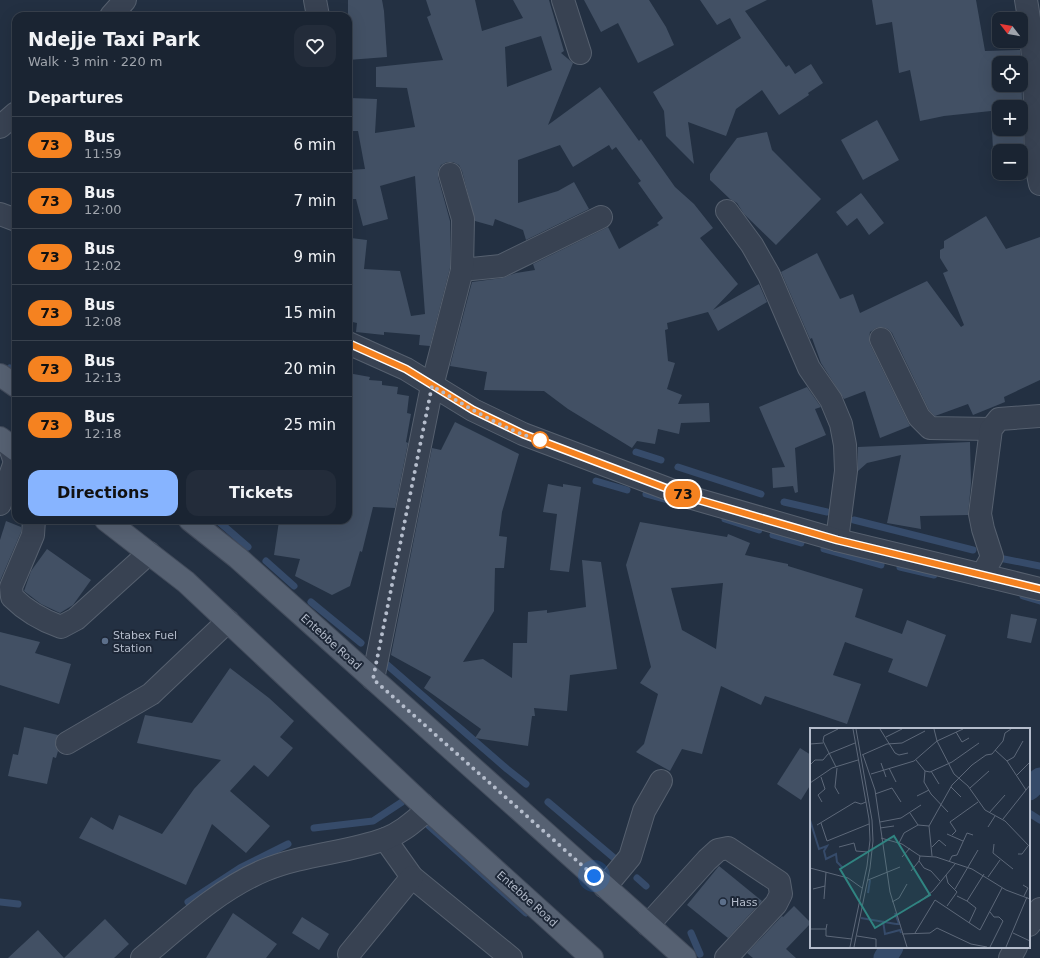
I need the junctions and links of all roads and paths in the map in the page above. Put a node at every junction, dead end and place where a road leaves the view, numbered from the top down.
1 (125, 0) edge
2 (315, 0) edge
3 (563, 0) edge
4 (1026, 0) edge
5 (114, 12) edge
6 (317, 12) edge
7 (1035, 20) edge
8 (580, 53) dead end
9 (12, 116) edge
10 (0, 127) edge
11 (450, 174) dead end
12 (1040, 184) edge
13 (727, 211) dead end
14 (0, 214) edge
15 (601, 217) dead end
16 (12, 218) edge
17 (462, 270) junction
18 (881, 338) dead end
19 (352, 345) edge
20 (0, 375) edge
21 (12, 383) edge
22 (432, 386) junction
23 (1040, 416) edge
24 (991, 429) junction
25 (11, 452) edge
26 (0, 504) edge
27 (34, 524) edge
28 (111, 524) edge
29 (195, 524) edge
30 (837, 540) junction
31 (149, 553) junction
32 (982, 575) junction
33 (1040, 589) edge
34 (228, 621) junction
35 (373, 679) junction
36 (67, 744) dead end
37 (661, 781) dead end
38 (422, 804) junction
39 (385, 839) junction
40 (412, 877) junction
41 (605, 887) junction
42 (1040, 909) edge
43 (1030, 924) edge
44 (648, 925) junction
45 (1015, 948) edge
46 (349, 954) dead end
47 (142, 958) edge
48 (512, 958) edge
49 (592, 958) edge
50 (685, 958) edge
51 (726, 958) edge
52 (1010, 958) edge

1 - 5 street
2 - 6 street
3 - 8 street
4 - 7 street
7 - 12 street
9 - 10 street
11 - 17 street
13 - 30 street
14 - 16 street
15 - 17 street
17 - 22 street
18 - 24 street
19 - 22 street
20 - 21 main road
22 - 30 street
22 - 35 street
23 - 24 street
24 - 32 street
25 - 26 street
27 - 31 street
28 - 31 main road, Entebbe Road
29 - 35 main road, Entebbe Road
30 - 32 street
31 - 34 main road, Entebbe Road
32 - 33 street
34 - 36 street
34 - 38 main road, Entebbe Road
35 - 41 main road, Entebbe Road
37 - 41 street
38 - 39 street
38 - 49 main road, Entebbe Road
39 - 40 street
39 - 47 street
40 - 46 street
40 - 48 street
41 - 44 main road, Entebbe Road
42 - 43 street
44 - 50 main road, Entebbe Road
44 - 51 street
45 - 52 street

